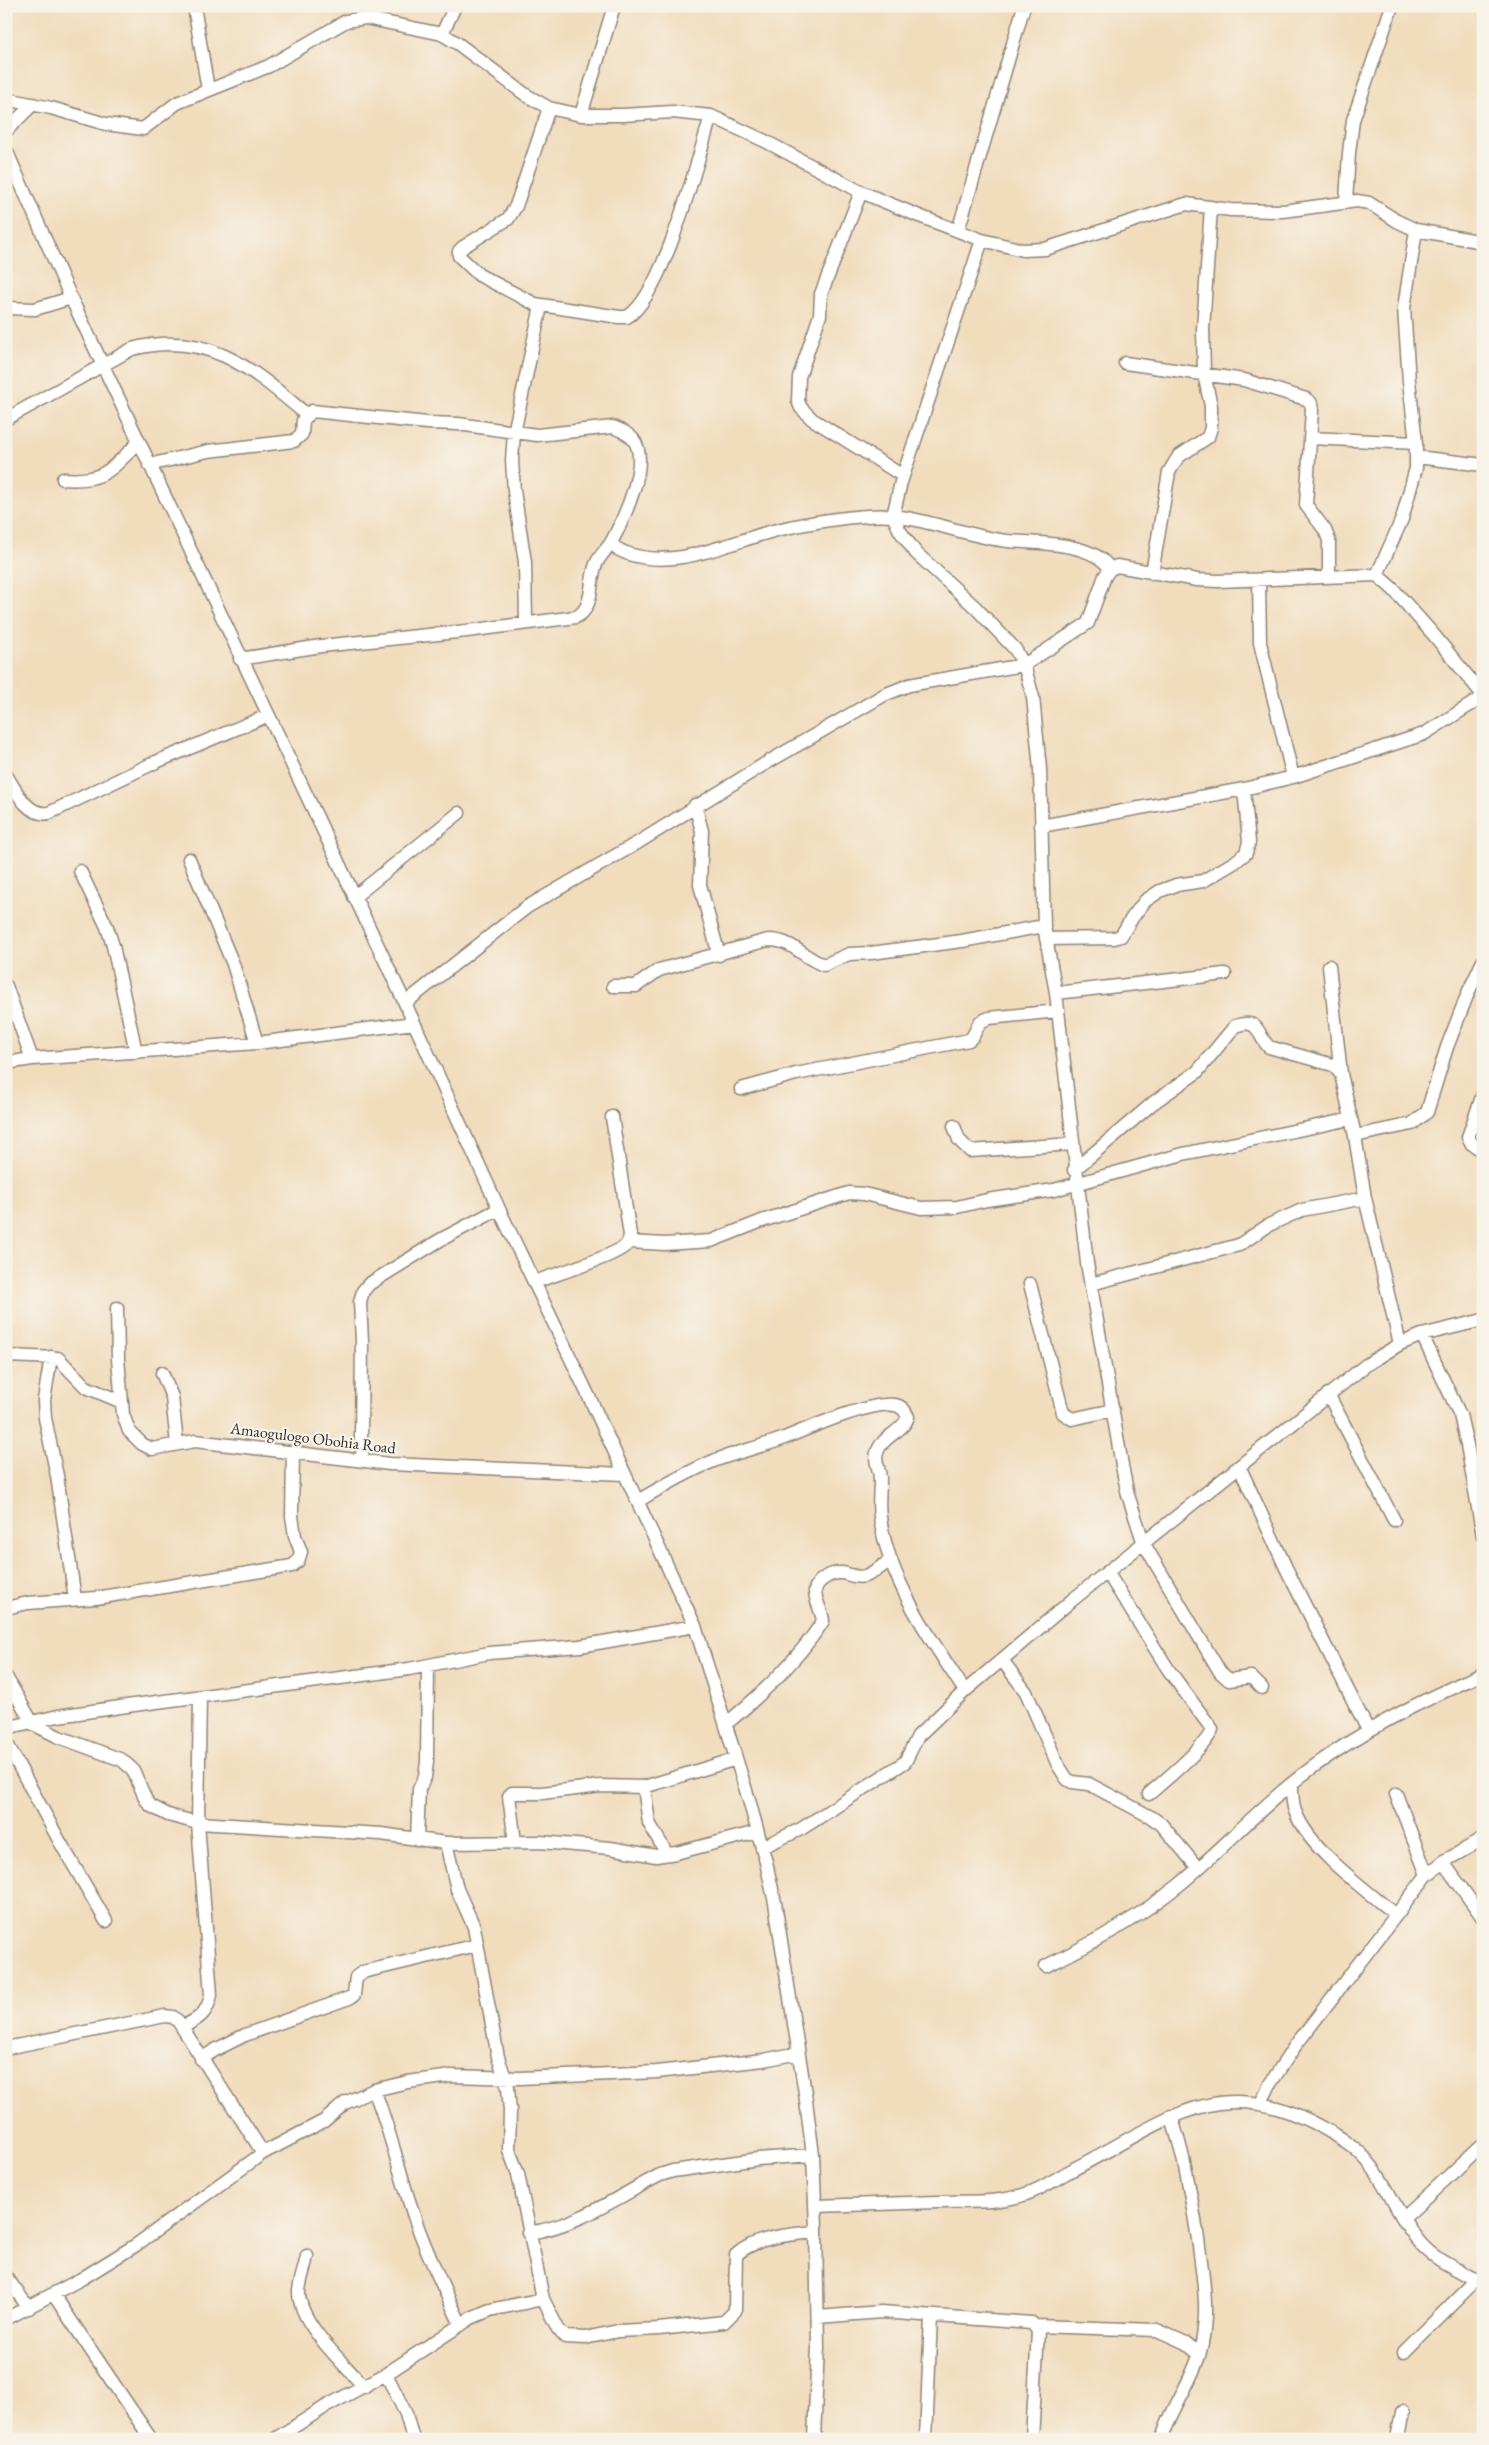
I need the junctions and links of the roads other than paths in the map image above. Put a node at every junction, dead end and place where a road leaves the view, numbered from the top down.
1 (194, 6) edge
2 (455, 6) edge
3 (614, 6) edge
4 (1024, 6) edge
5 (1392, 6) edge
6 (442, 34) junction
7 (208, 90) junction
8 (6, 99) edge
9 (33, 104) junction
10 (549, 108) junction
11 (581, 115) junction
12 (711, 116) junction
13 (6, 131) edge
14 (6, 150) edge
15 (861, 192) junction
16 (1346, 202) junction
17 (1211, 207) junction
18 (1416, 230) junction
19 (958, 232) junction
20 (982, 240) junction
21 (1483, 242) edge
22 (71, 298) junction
23 (541, 306) junction
24 (6, 308) edge
25 (1125, 363) dead end
26 (102, 364) junction
27 (1204, 374) junction
28 (307, 415) junction
29 (6, 418) edge
30 (514, 433) junction
31 (1310, 438) junction
32 (138, 443) junction
33 (1416, 443) junction
34 (1417, 456) junction
35 (149, 465) junction
36 (1483, 465) edge
37 (903, 476) junction
38 (63, 479) dead end
39 (894, 516) junction
40 (612, 543) junction
41 (1110, 569) junction
42 (1152, 573) junction
43 (1377, 575) junction
44 (1329, 576) junction
45 (1259, 580) junction
46 (526, 623) junction
47 (240, 659) junction
48 (1024, 665) junction
49 (1483, 696) edge
50 (267, 716) junction
51 (6, 774) edge
52 (1293, 777) junction
53 (1244, 789) junction
54 (695, 805) junction
55 (459, 813) dead end
56 (1041, 826) junction
57 (188, 859) dead end
58 (80, 872) dead end
59 (354, 897) junction
60 (1045, 933) junction
61 (719, 955) junction
62 (1483, 961) edge
63 (1329, 966) dead end
64 (1225, 974) dead end
65 (6, 986) edge
66 (613, 986) dead end
67 (1056, 994) junction
68 (405, 1003) junction
69 (1058, 1011) junction
70 (414, 1023) junction
71 (257, 1043) junction
72 (136, 1052) junction
73 (32, 1059) junction
74 (6, 1063) edge
75 (1341, 1074) junction
76 (741, 1088) dead end
77 (1483, 1094) edge
78 (612, 1117) dead end
79 (1351, 1119) junction
80 (954, 1126) dead end
81 (1355, 1136) junction
82 (1072, 1144) junction
83 (1483, 1151) edge
84 (1074, 1170) junction
85 (1076, 1184) junction
86 (1365, 1198) junction
87 (499, 1209) junction
88 (628, 1242) junction
89 (535, 1282) junction
90 (1030, 1284) dead end
91 (1091, 1284) junction
92 (117, 1308) dead end
93 (1483, 1320) edge
94 (1422, 1335) junction
95 (1400, 1344) junction
96 (6, 1356) edge
97 (51, 1357) junction
98 (162, 1373) dead end
99 (1328, 1394) junction
100 (122, 1402) junction
101 (1113, 1410) junction
102 (177, 1444) junction
103 (293, 1453) junction
104 (363, 1461) junction
105 (1240, 1468) junction
106 (624, 1474) junction
107 (638, 1501) junction
108 (1394, 1520) dead end
109 (1483, 1536) edge
110 (1144, 1544) junction
111 (891, 1560) junction
112 (1107, 1572) junction
113 (74, 1600) junction
114 (6, 1608) edge
115 (695, 1626) junction
116 (1002, 1660) junction
117 (428, 1666) junction
118 (1483, 1674) edge
119 (6, 1677) edge
120 (1262, 1688) dead end
121 (965, 1691) junction
122 (200, 1697) junction
123 (30, 1722) junction
124 (726, 1724) junction
125 (6, 1728) edge
126 (1368, 1730) junction
127 (6, 1742) edge
128 (736, 1759) junction
129 (1292, 1784) junction
130 (644, 1787) junction
131 (1150, 1794) dead end
132 (1396, 1794) dead end
133 (198, 1823) junction
134 (757, 1832) junction
135 (1483, 1839) edge
136 (417, 1840) junction
137 (516, 1842) junction
138 (446, 1843) junction
139 (762, 1847) junction
140 (667, 1854) junction
141 (1443, 1862) junction
142 (1197, 1867) junction
143 (1427, 1875) junction
144 (1395, 1914) junction
145 (1483, 1918) edge
146 (106, 1921) dead end
147 (477, 1946) junction
148 (1046, 1966) dead end
149 (182, 2027) junction
150 (6, 2048) edge
151 (798, 2053) junction
152 (201, 2059) junction
153 (504, 2077) junction
154 (374, 2090) junction
155 (1260, 2103) junction
156 (1171, 2116) junction
157 (1483, 2144) edge
158 (263, 2153) junction
159 (813, 2155) junction
160 (815, 2206) junction
161 (1404, 2218) junction
162 (816, 2232) junction
163 (528, 2233) junction
164 (307, 2256) dead end
165 (6, 2277) edge
166 (1479, 2282) edge
167 (52, 2294) junction
168 (543, 2299) junction
169 (29, 2308) junction
170 (931, 2316) junction
171 (818, 2318) junction
172 (6, 2319) edge
173 (461, 2324) junction
174 (1035, 2326) junction
175 (1404, 2352) dead end
176 (1199, 2354) junction
177 (386, 2374) junction
178 (364, 2387) junction
179 (1402, 2412) dead end
180 (152, 2439) edge
181 (274, 2439) edge
182 (413, 2439) edge
183 (814, 2439) edge
184 (926, 2439) edge
185 (1032, 2439) edge
186 (1162, 2439) edge
187 (1398, 2439) edge

1 - 7 street
2 - 6 street
3 - 11 street
4 - 19 street
5 - 16 street
6 - 7 street
6 - 10 street
7 - 9 street
8 - 9 street
9 - 13 street
10 - 11 street
10 - 23 street
11 - 12 street
12 - 15 street
12 - 23 street
14 - 22 street
15 - 19 street
15 - 37 street
16 - 17 street
16 - 18 street
17 - 20 street
17 - 27 street
18 - 21 street
18 - 33 street
19 - 20 street
20 - 37 street
22 - 24 street
22 - 26 street
23 - 30 street
25 - 27 street
26 - 28 street
26 - 29 street
26 - 32 street
27 - 31 street
27 - 42 street
28 - 30 street
28 - 35 street
30 - 40 street
30 - 46 street
31 - 33 street
31 - 44 street
32 - 35 street
32 - 38 street
33 - 34 street
34 - 36 street
34 - 43 street
35 - 47 street
37 - 39 street
39 - 40 street
39 - 41 street
39 - 48 street
40 - 46 street
41 - 42 street
41 - 48 street
42 - 45 street
43 - 44 street
43 - 49 street
44 - 45 street
45 - 52 street
46 - 47 street
47 - 50 street
48 - 54 street
48 - 56 street
49 - 52 street
50 - 51 street
50 - 59 street
52 - 53 street
53 - 56 street
53 - 60 street
54 - 61 street
54 - 68 street
55 - 59 street
56 - 60 street
57 - 71 street
58 - 72 street
59 - 68 street
60 - 61 street
60 - 67 street
61 - 66 street
62 - 81 street
63 - 75 street
64 - 67 street
65 - 73 street
67 - 69 street
68 - 70 street
69 - 76 street
69 - 82 street
70 - 71 street
70 - 87 street
71 - 72 street
72 - 73 street
73 - 74 street
75 - 79 street
75 - 84 street
77 - 83 street
78 - 88 street
79 - 81 street
79 - 85 street
80 - 82 street
81 - 86 street
82 - 84 street
84 - 85 street
85 - 88 street
85 - 91 street
86 - 91 street
86 - 95 street
87 - 89 street
87 - 104 street
88 - 89 street
89 - 106 street
90 - 101 street
91 - 101 street
92 - 100 street, Amaogulogo Obohia Road
93 - 94 street
94 - 95 street
94 - 109 street
95 - 99 street
96 - 97 street
97 - 100 street
97 - 113 street
98 - 102 street
99 - 105 street
99 - 108 street
100 - 102 street, Amaogulogo Obohia Road
101 - 110 street
102 - 103 street, Amaogulogo Obohia Road
103 - 104 street, Amaogulogo Obohia Road
103 - 113 street
104 - 106 street, Amaogulogo Obohia Road
105 - 110 street
105 - 126 street
106 - 107 street
107 - 111 street
107 - 115 street
110 - 112 street
110 - 120 street
111 - 121 street
111 - 124 street
112 - 116 street
112 - 131 street
113 - 114 street
115 - 117 street
115 - 124 street
116 - 121 street
116 - 142 street
117 - 122 street
117 - 136 street
118 - 126 street
119 - 123 street
121 - 139 street
122 - 123 street
122 - 133 street
123 - 125 street
123 - 133 street
124 - 128 street
126 - 129 street
127 - 146 street
128 - 130 street
128 - 134 street
129 - 142 street
129 - 144 street
130 - 137 street
130 - 140 street
132 - 143 street
133 - 136 street
133 - 149 street
134 - 139 street
134 - 140 street
135 - 141 street
136 - 138 street
137 - 138 street
137 - 140 street
138 - 147 street
139 - 151 street
141 - 143 street
141 - 145 street
142 - 148 street
143 - 144 street
144 - 155 street
147 - 152 street
147 - 153 street
149 - 150 street
149 - 152 street
151 - 153 street
151 - 159 street
152 - 158 street
153 - 154 street
153 - 163 street
154 - 158 street
154 - 173 street
155 - 156 street
155 - 161 street
156 - 160 street
156 - 176 street
157 - 161 street
158 - 167 street
159 - 160 street
159 - 163 street
160 - 162 street
161 - 166 street
162 - 168 street
162 - 171 street
163 - 168 street
164 - 178 street
165 - 169 street
166 - 175 street
167 - 169 street
167 - 180 street
168 - 173 street
169 - 172 street
170 - 171 street
170 - 174 street
170 - 184 street
171 - 183 street
173 - 177 street
174 - 176 street
174 - 185 street
176 - 186 street
177 - 178 street
177 - 182 street
178 - 181 street
179 - 187 street

